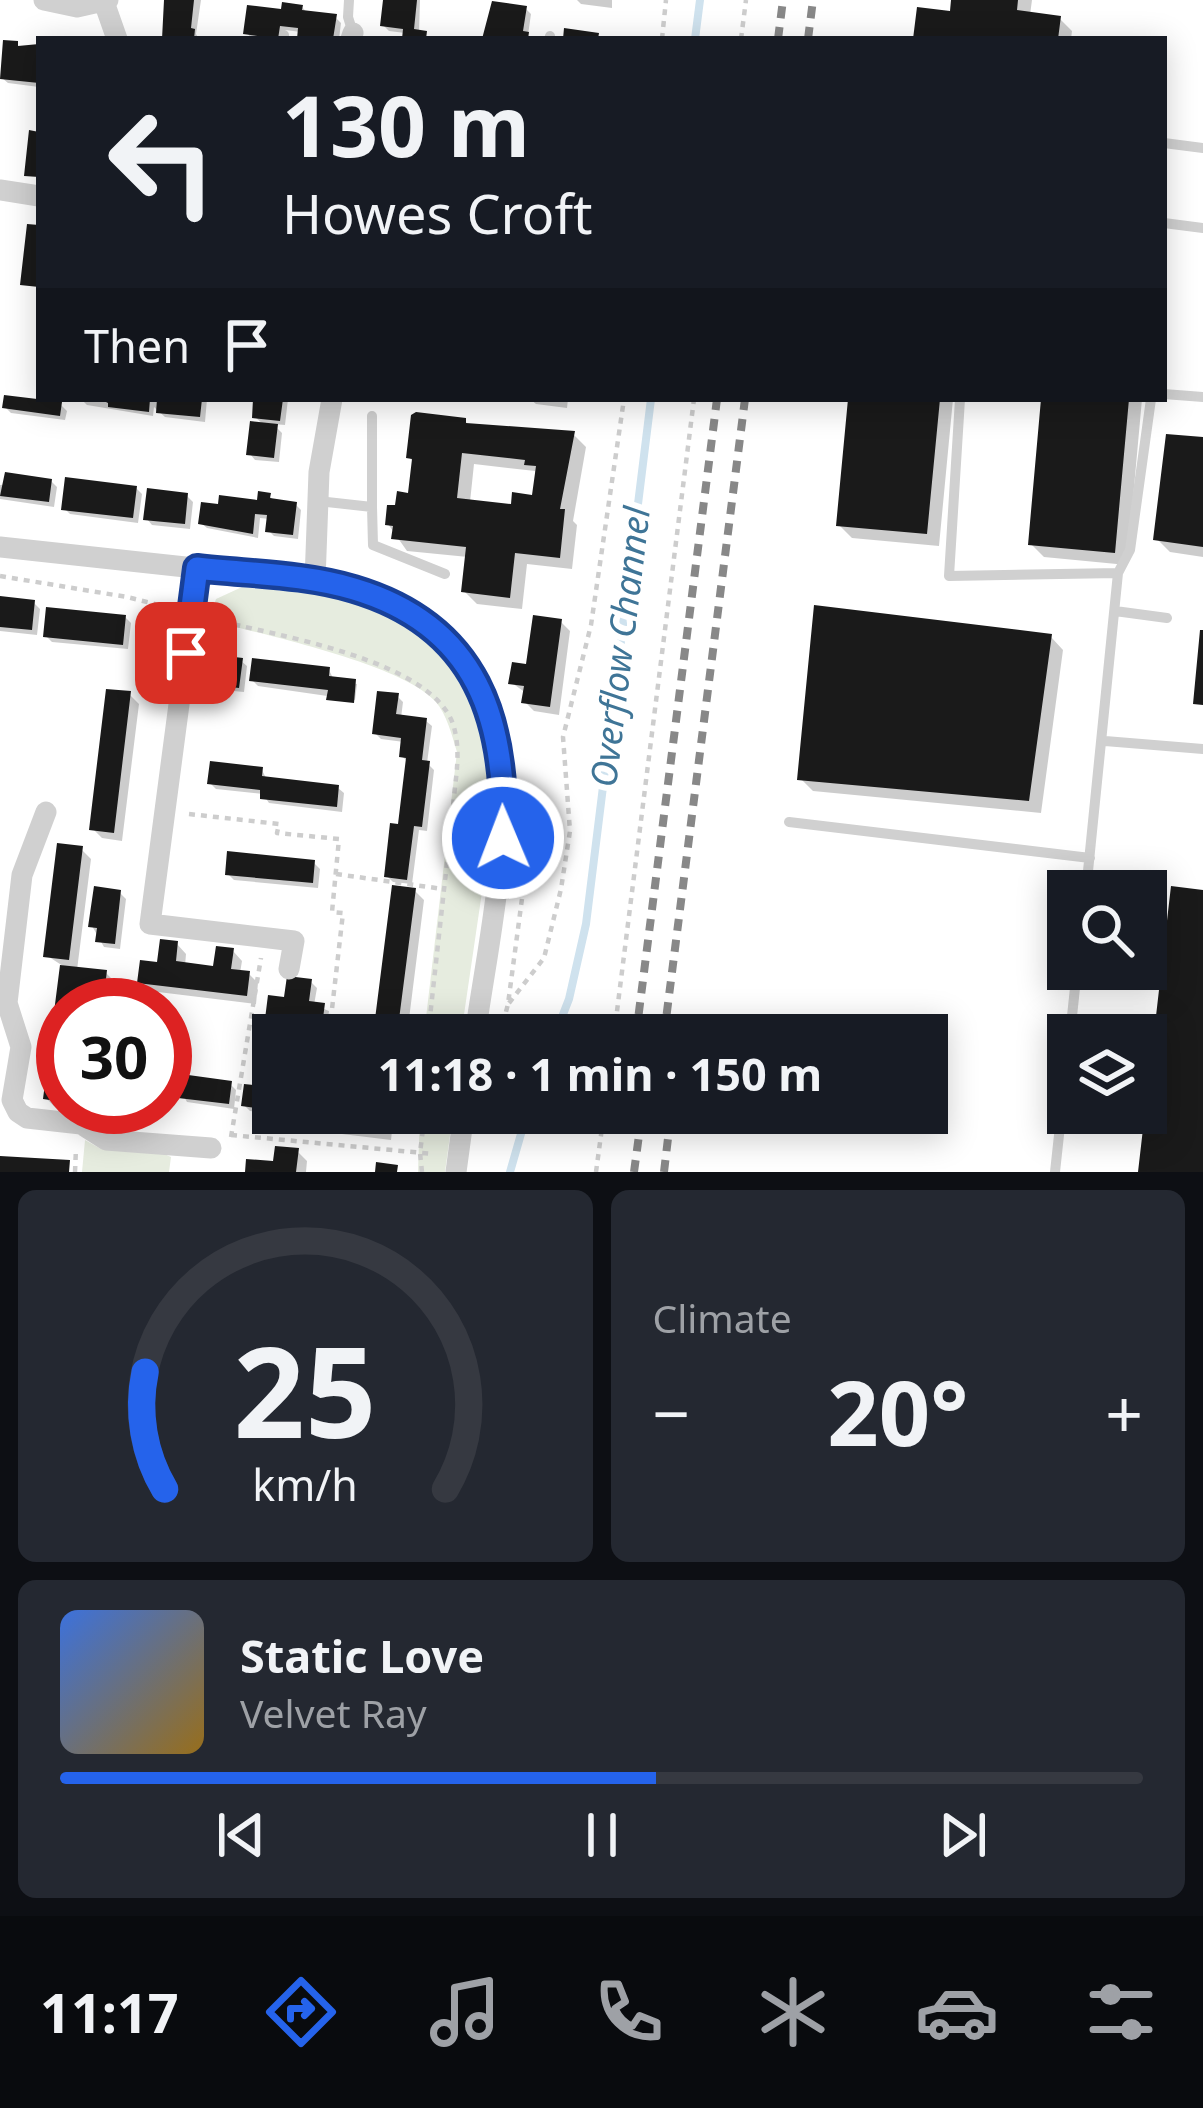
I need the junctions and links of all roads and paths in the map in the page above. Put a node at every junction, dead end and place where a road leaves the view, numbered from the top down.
1 (44, 0) edge
2 (349, 0) edge
3 (666, 0) edge
4 (746, 0) edge
5 (106, 1) edge
6 (116, 36) edge
7 (352, 36) edge
8 (662, 36) edge
9 (741, 36) edge
10 (1167, 143) edge
11 (1203, 148) edge
12 (0, 190) edge
13 (36, 196) edge
14 (1167, 223) edge
15 (1203, 228) edge
16 (1167, 394) edge
17 (1203, 398) edge
18 (332, 402) edge
19 (624, 402) edge
20 (694, 402) edge
21 (960, 402) edge
22 (1151, 402) edge
23 (372, 416) dead end
24 (318, 501) junction
25 (372, 507) junction
26 (0, 547) edge
27 (197, 568) junction
28 (1118, 573) junction
29 (445, 574) dead end
30 (0, 576) edge
31 (315, 581) junction
32 (1115, 611) junction
33 (191, 613) junction
34 (1167, 618) dead end
35 (1105, 741) junction
36 (1203, 749) edge
37 (454, 808) junction
38 (46, 812) dead end
39 (165, 812) junction
40 (503, 821) junction
41 (789, 822) dead end
42 (1090, 858) junction
43 (1089, 870) edge
44 (336, 874) junction
45 (444, 889) junction
46 (264, 938) junction
47 (289, 969) dead end
48 (3, 1001) edge
49 (508, 1004) junction
50 (331, 1014) edge
51 (430, 1014) edge
52 (478, 1014) edge
53 (505, 1014) edge
54 (617, 1014) edge
55 (422, 1134) edge
56 (461, 1134) edge
57 (601, 1134) edge
58 (1059, 1134) edge
59 (231, 1135) junction
60 (183, 1146) junction
61 (220, 1150) junction
62 (419, 1153) junction
63 (457, 1164) edge
64 (181, 1172) edge
65 (422, 1172) edge
66 (596, 1172) edge
67 (1055, 1172) edge

1 - 5 street
2 - 7 lane
3 - 8 path
4 - 9 path
5 - 6 street
10 - 11 lane
12 - 13 street
14 - 15 lane
16 - 17 lane
18 - 24 street
19 - 49 path
20 - 54 path
21 - 28 lane
22 - 28 lane
23 - 25 lane
24 - 25 lane
24 - 31 street
25 - 29 lane
26 - 27 street
27 - 31 street
27 - 33 street
28 - 32 lane
30 - 33 path
31 - 40 street
32 - 34 lane
32 - 35 lane
33 - 37 path
33 - 39 street
35 - 36 lane
35 - 42 lane
37 - 40 path
37 - 45 path
38 - 48 street
39 - 44 path
39 - 46 street
40 - 49 path
40 - 52 street
41 - 42 lane
42 - 43 lane
44 - 45 path
44 - 50 path
45 - 51 path
46 - 47 street
46 - 59 path
48 - 60 street
49 - 53 path
55 - 62 path
56 - 63 street
57 - 66 path
58 - 67 lane
59 - 61 path
59 - 61 path
59 - 62 path
60 - 61 street
60 - 64 street
62 - 63 path
62 - 65 path

